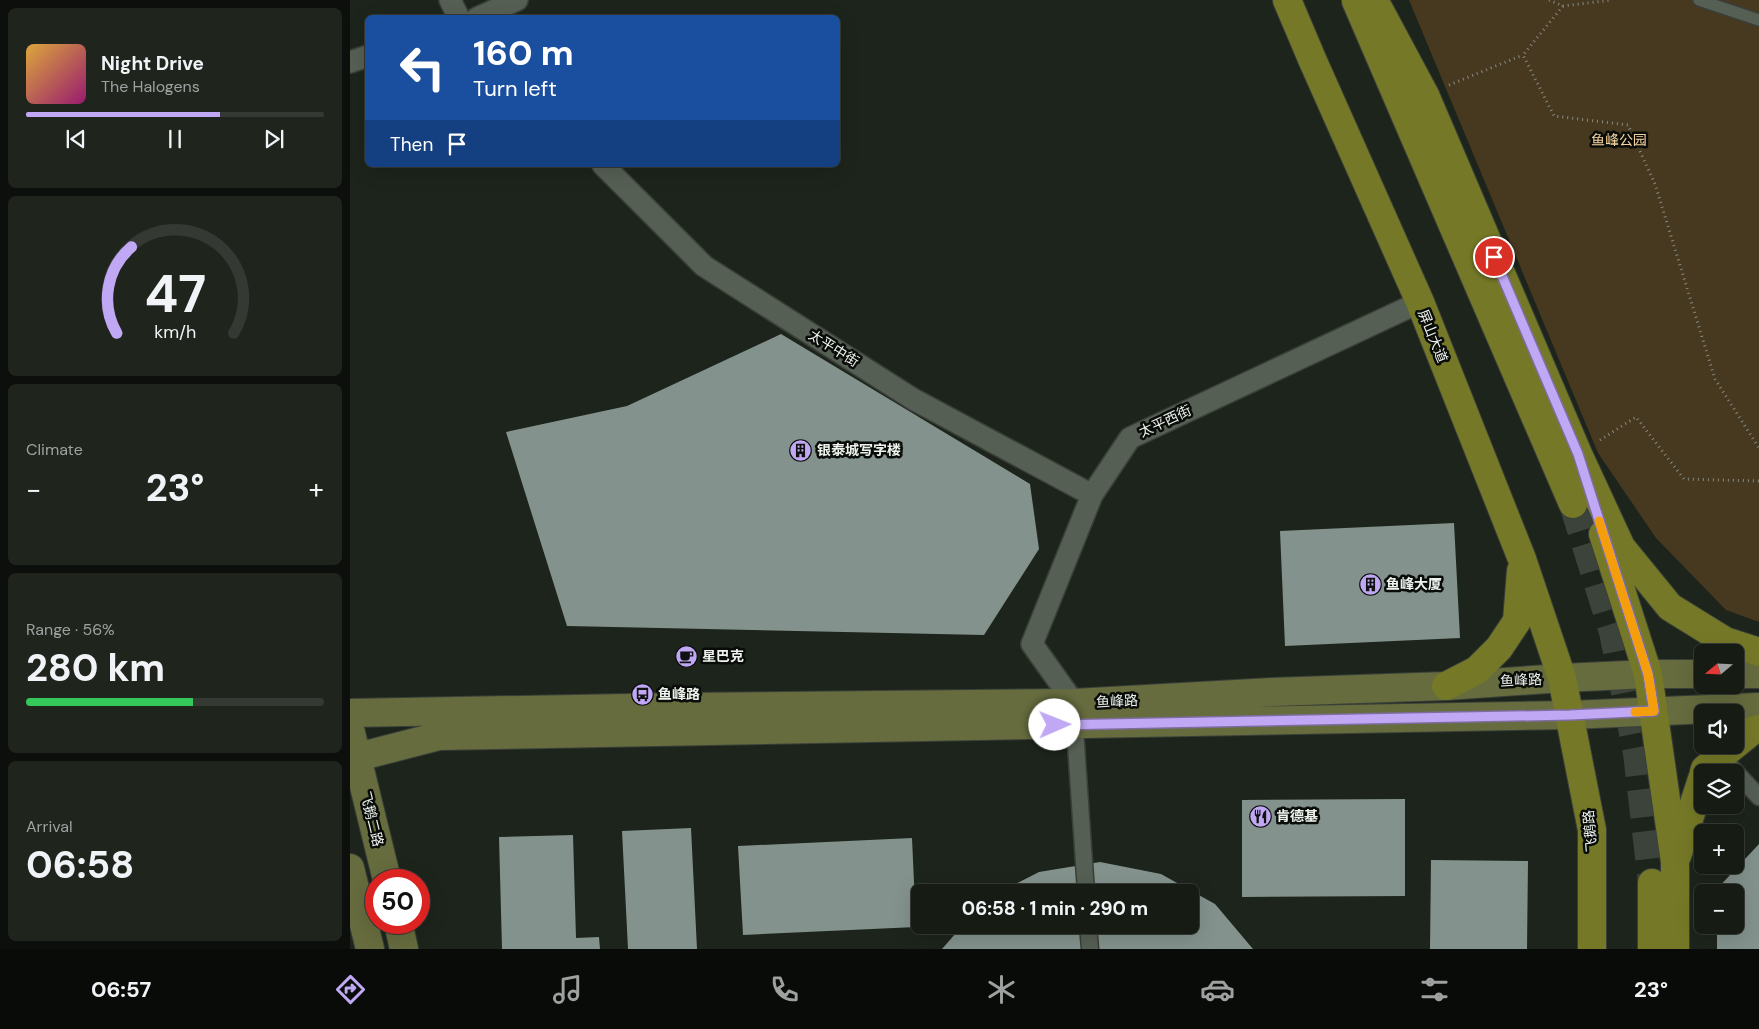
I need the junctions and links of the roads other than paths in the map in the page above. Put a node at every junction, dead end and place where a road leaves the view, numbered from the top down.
1 (450, 0) edge
2 (517, 0) edge
3 (1288, 0) edge
4 (1356, 0) edge
5 (1374, 0) edge
6 (1700, 0) edge
7 (458, 15) edge
8 (484, 15) edge
9 (1759, 20) edge
10 (365, 57) edge
11 (350, 62) edge
12 (605, 167) edge
13 (1420, 302) junction
14 (1578, 454) junction
15 (1092, 495) junction
16 (1573, 504) tunnel mouth
17 (1522, 559) junction
18 (1759, 652) edge
19 (1648, 674) junction
20 (1694, 674) edge
21 (1744, 674) edge
22 (1759, 674) edge
23 (1562, 678) junction
24 (1446, 686) junction
25 (1759, 706) edge
26 (1654, 711) junction
27 (350, 713) edge
28 (1074, 714) junction
29 (1570, 715) junction
30 (350, 728) edge
31 (1759, 729) edge
32 (353, 758) edge
33 (1713, 764) edge
34 (1744, 786) edge
35 (1759, 797) edge
36 (1694, 803) edge
37 (1675, 862) junction
38 (350, 868) edge
39 (384, 869) edge
40 (1652, 883) tunnel mouth
41 (1085, 884) edge
42 (401, 934) edge
43 (1089, 934) edge
44 (370, 949) edge
45 (404, 949) edge
46 (1090, 949) edge
47 (1592, 949) edge
48 (1652, 949) edge
49 (1675, 949) edge

1 - 7 street
2 - 8 street
3 - 13 main road, 屏山大道
4 - 16 main road
5 - 14 main road
6 - 9 lane
10 - 11 street
12 - 15 street, 太平中街
13 - 15 street, 太平西街
13 - 17 main road, 屏山大道
14 - 18 main road
14 - 19 main road
15 - 28 street, 太平西街
17 - 23 main road, 屏山大道
17 - 24 main road
19 - 20 main road, 鱼峰路
19 - 23 main road, 鱼峰路
19 - 26 main road
21 - 22 main road
23 - 24 main road, 鱼峰路
23 - 29 main road, 飞鹅路
24 - 28 main road, 鱼峰路
25 - 26 main road, 鱼峰路
26 - 29 main road, 鱼峰路
26 - 37 main road
27 - 28 main road, 鱼峰路
28 - 29 main road, 鱼峰路
28 - 32 main road, 鱼峰路
28 - 41 street
29 - 47 main road, 飞鹅路
30 - 32 main road, 飞鹅二路
31 - 33 main road
32 - 39 main road, 飞鹅二路
34 - 35 street
36 - 37 main road
37 - 49 main road
38 - 44 main road
40 - 48 main road
42 - 45 main road
43 - 46 street

